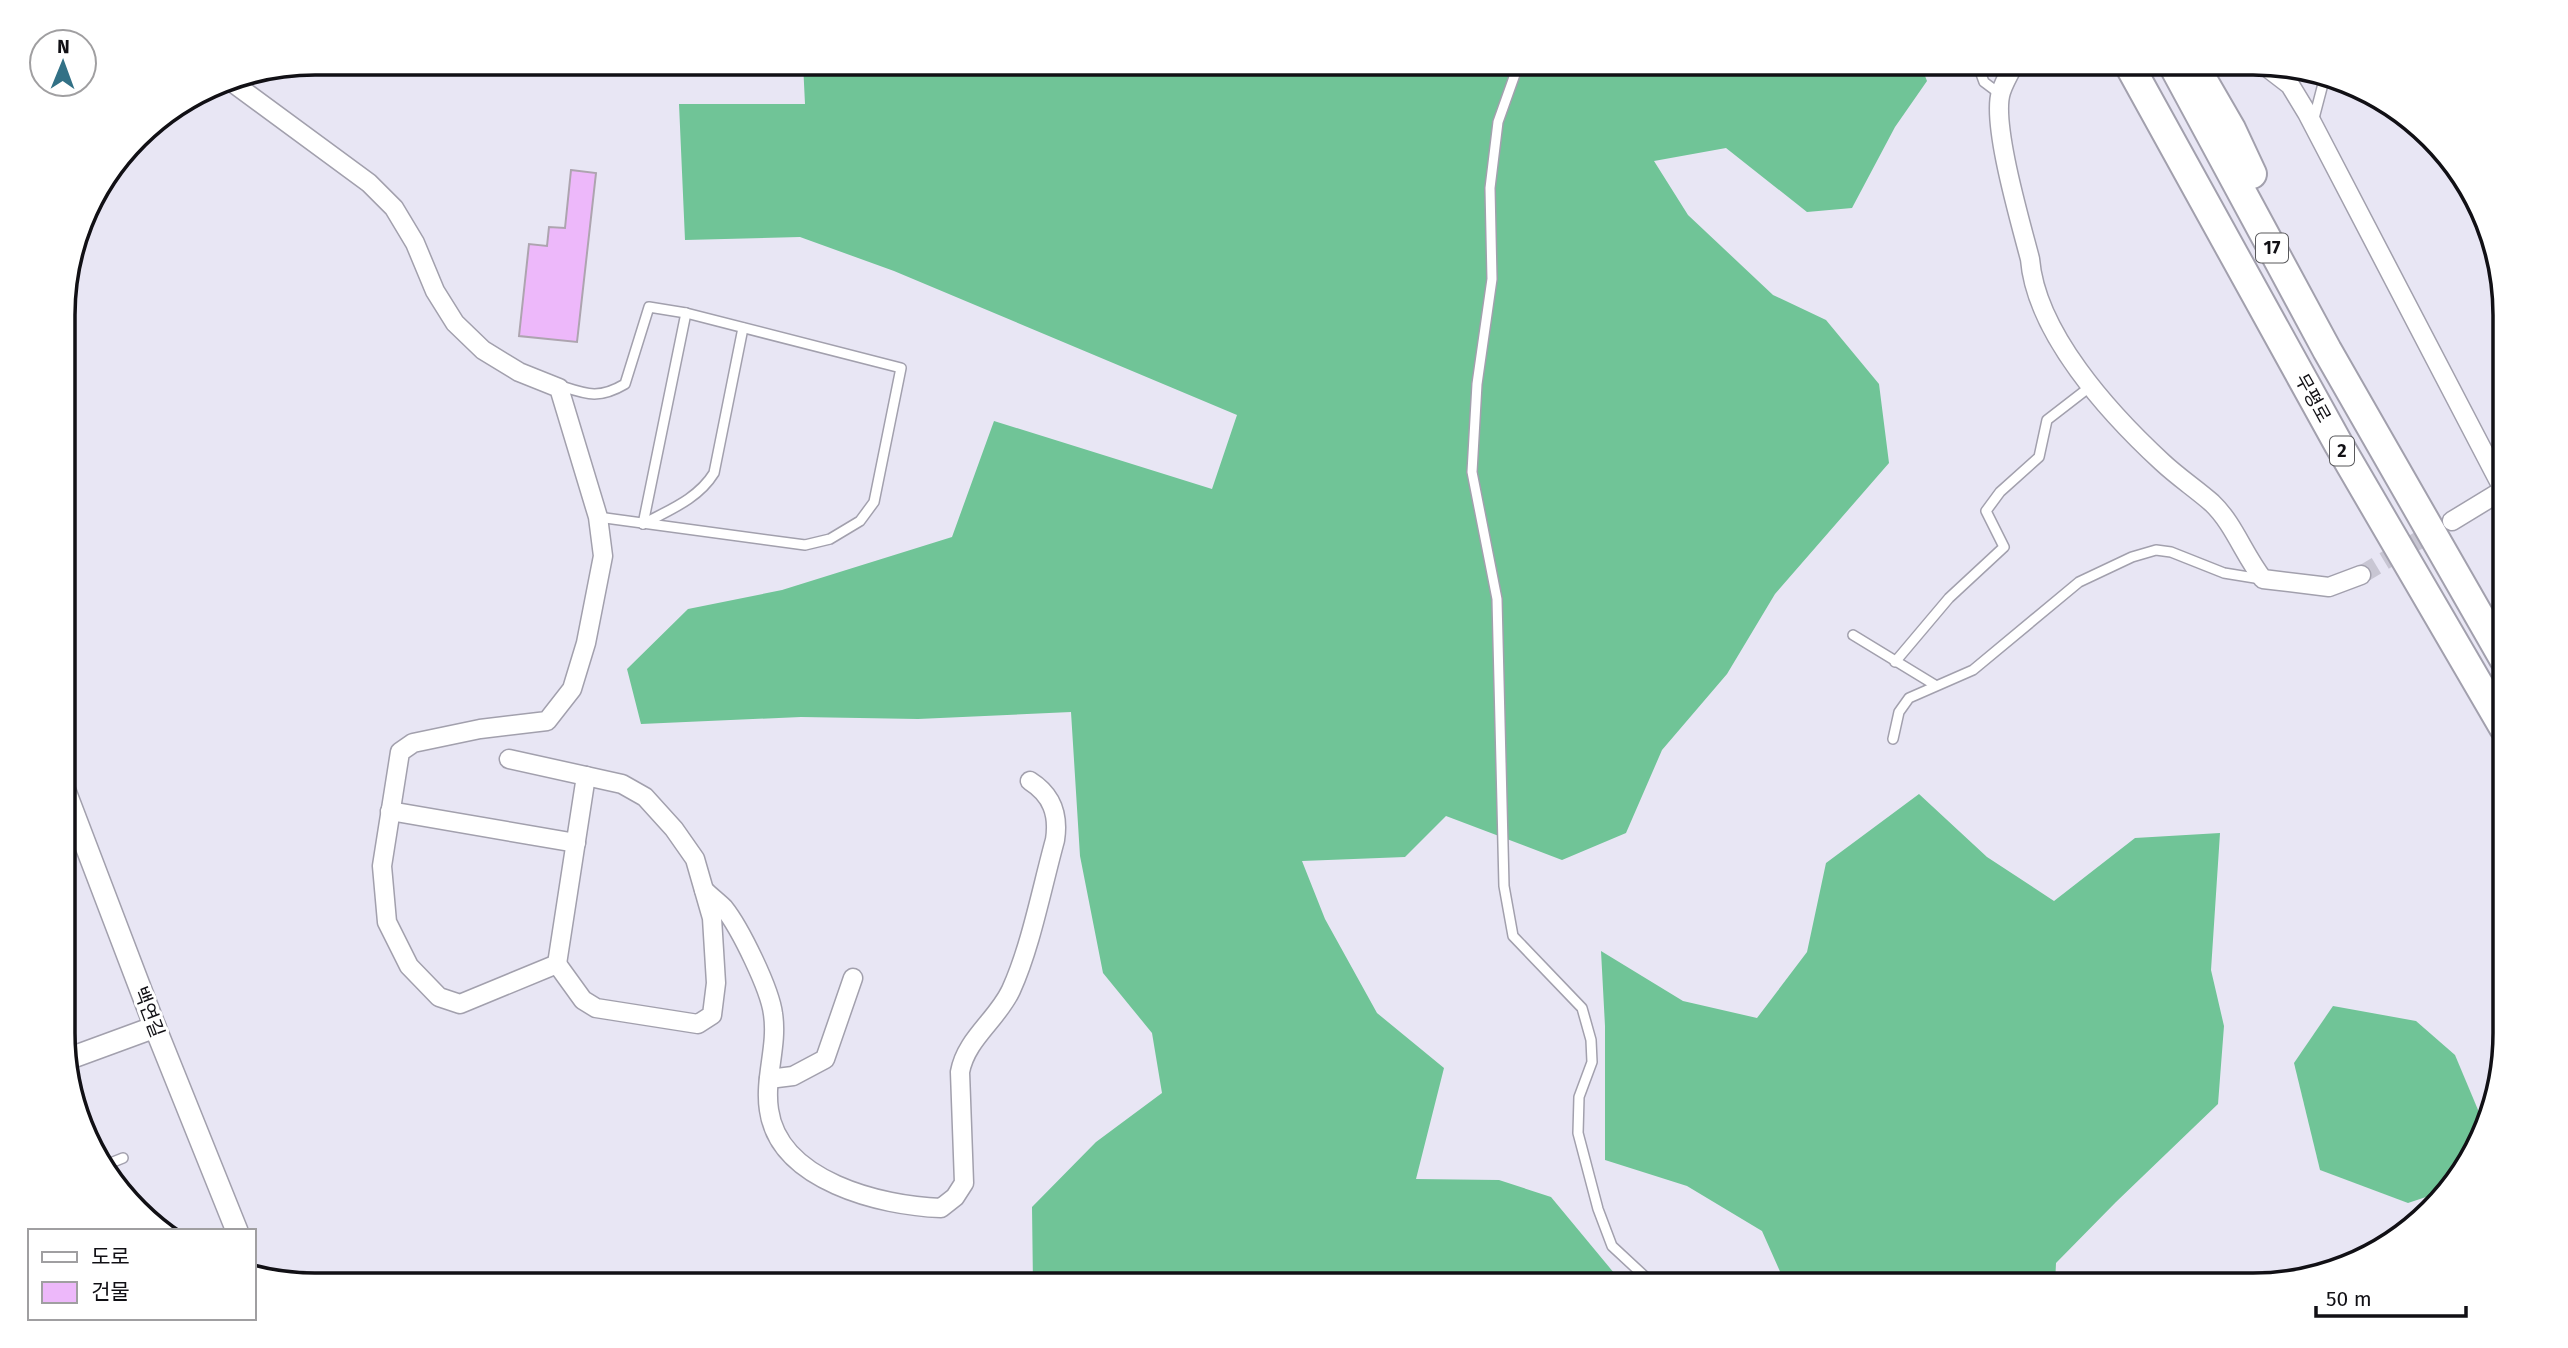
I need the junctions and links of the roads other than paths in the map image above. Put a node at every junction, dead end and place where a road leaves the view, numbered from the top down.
1 (1515, 75) edge
2 (1981, 75) edge
3 (2009, 75) edge
4 (2135, 75) edge
5 (2180, 75) edge
6 (2198, 75) edge
7 (2279, 77) edge
8 (2323, 86) edge
9 (239, 88) edge
10 (2000, 94) junction
11 (2313, 124) junction
12 (2224, 138) junction
13 (686, 313) junction
14 (743, 328) junction
15 (543, 381) junction
16 (2091, 386) junction
17 (2493, 469) edge
18 (2493, 497) edge
19 (598, 517) junction
20 (2452, 521) tunnel mouth
21 (643, 524) junction
22 (2361, 575) tunnel mouth
23 (2263, 579) junction
24 (1853, 635) dead end
25 (2493, 640) edge
26 (1895, 662) junction
27 (1935, 685) junction
28 (2493, 709) edge
29 (1893, 739) dead end
30 (509, 759) dead end
31 (586, 776) junction
32 (1030, 781) dead end
33 (390, 811) junction
34 (75, 818) edge
35 (576, 843) junction
36 (704, 890) junction
37 (557, 964) junction
38 (853, 978) dead end
39 (155, 1027) junction
40 (76, 1056) edge
41 (769, 1079) junction
42 (123, 1158) dead end
43 (114, 1162) edge
44 (236, 1229) edge
45 (1640, 1272) edge

1 - 45 lane
2 - 10 lane
3 - 10 street
4 - 28 highway, 무평로 / 2
5 - 12 highway
6 - 12 highway, 2
7 - 11 street
8 - 11 lane
9 - 15 street
10 - 16 street
11 - 17 street
12 - 25 highway, 무평로 / 2
13 - 14 lane
13 - 15 lane
13 - 21 lane
14 - 21 lane
14 - 21 lane
15 - 19 street
16 - 23 street
16 - 26 lane
18 - 20 street
19 - 21 lane
19 - 33 street
22 - 23 street
23 - 27 lane
24 - 26 lane
26 - 27 lane
27 - 29 lane
30 - 31 street
31 - 35 street
31 - 36 street
32 - 41 street
33 - 35 street
33 - 37 street
34 - 39 street, 백연길
35 - 37 street
36 - 37 street
36 - 41 street
38 - 41 street
39 - 40 street
39 - 44 street, 백연길
42 - 43 lane

